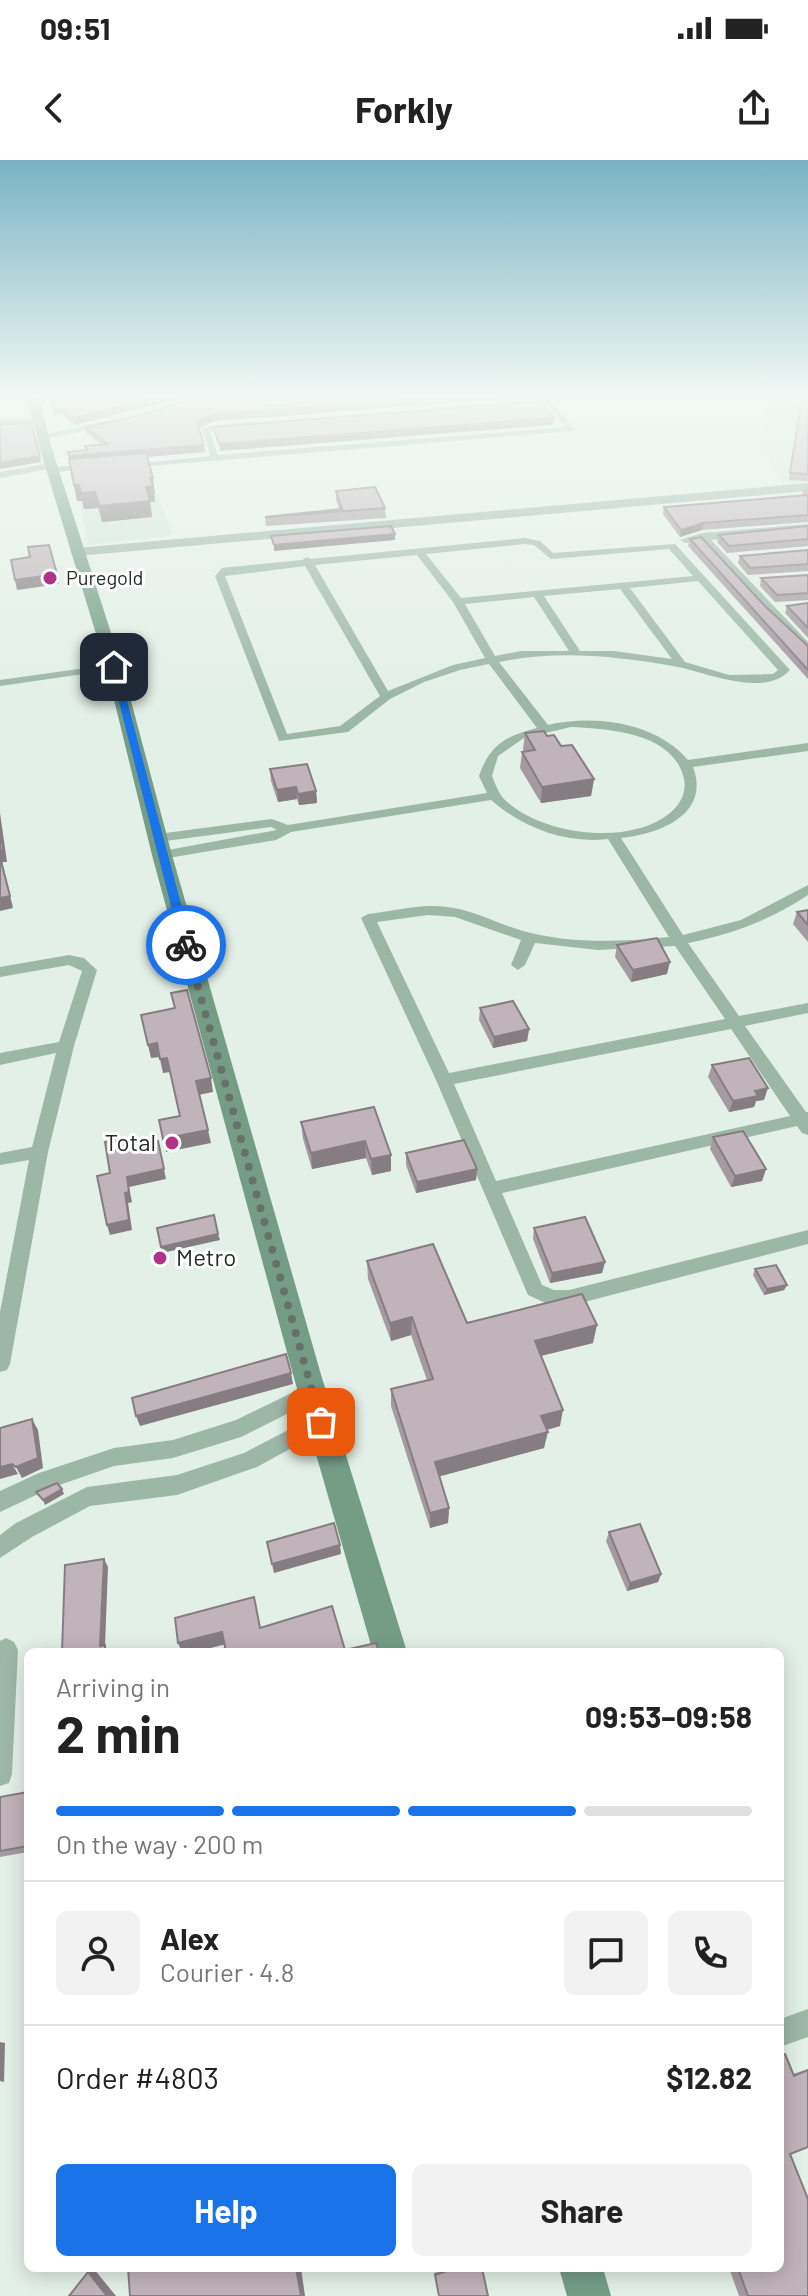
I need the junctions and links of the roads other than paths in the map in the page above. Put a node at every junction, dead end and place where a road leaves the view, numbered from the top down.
1 (61, 497) edge
2 (704, 497) edge
3 (808, 497) edge
4 (808, 527) edge
5 (702, 536) junction
6 (685, 540) edge
7 (418, 550) junction
8 (78, 555) junction
9 (738, 558) edge
10 (724, 559) junction
11 (307, 560) junction
12 (700, 578) junction
13 (761, 580) edge
14 (745, 581) junction
15 (623, 585) junction
16 (537, 594) junction
17 (458, 601) junction
18 (782, 608) dead end
19 (769, 609) junction
20 (802, 635) edge
21 (808, 648) edge
22 (575, 652) junction
23 (491, 659) junction
24 (113, 662) junction
25 (681, 664) junction
26 (0, 673) edge
27 (20, 675) junction
28 (0, 683) edge
29 (386, 697) junction
30 (543, 727) junction
31 (808, 747) edge
32 (686, 764) junction
33 (492, 796) junction
34 (614, 838) junction
35 (160, 846) junction
36 (808, 889) edge
37 (530, 937) junction
38 (678, 939) junction
39 (518, 965) dead end
40 (0, 972) edge
41 (808, 1008) edge
42 (737, 1022) junction
43 (66, 1046) junction
44 (0, 1059) edge
45 (444, 1080) junction
46 (806, 1122) edge
47 (39, 1152) junction
48 (0, 1159) edge
49 (490, 1189) junction
50 (808, 1237) edge
51 (0, 1364) edge
52 (312, 1392) junction
53 (321, 1422) junction
54 (78, 1468) junction
55 (87, 1497) junction
56 (0, 1502) edge
57 (0, 1548) edge
58 (389, 1648) edge
59 (6, 1650) dead end
60 (0, 1774) edge
61 (808, 2023) edge
62 (784, 2032) edge
63 (582, 2272) edge
64 (589, 2296) edge

1 - 8 main road
2 - 8 street
3 - 8 street
4 - 5 street
5 - 6 street
5 - 10 street
7 - 11 street
7 - 12 street
7 - 17 street
8 - 24 main road
9 - 10 street
10 - 14 street
11 - 29 street
11 - 29 street
12 - 15 street
12 - 25 street
13 - 14 street
14 - 19 street
15 - 16 street
15 - 25 street
16 - 17 street
16 - 22 street
17 - 23 street
18 - 19 street
19 - 20 street
20 - 21 street
22 - 23 street
22 - 25 street
23 - 29 street
23 - 30 street
24 - 27 street
24 - 35 main road
26 - 27 street
27 - 28 street
30 - 32 street
30 - 33 street
31 - 32 street
32 - 34 street
33 - 34 street
33 - 35 street
34 - 38 street
35 - 52 main road
36 - 38 street
37 - 38 street
37 - 39 street
37 - 45 street
38 - 42 street
40 - 43 street
41 - 42 street
42 - 45 street
42 - 46 street
43 - 44 street
43 - 47 street
45 - 49 street
46 - 49 street
47 - 48 street
47 - 51 street
49 - 50 street
52 - 53 main road
52 - 54 street
53 - 55 street
53 - 58 main road
54 - 55 street
54 - 56 street
55 - 57 street
59 - 60 street
61 - 62 street
63 - 64 main road

